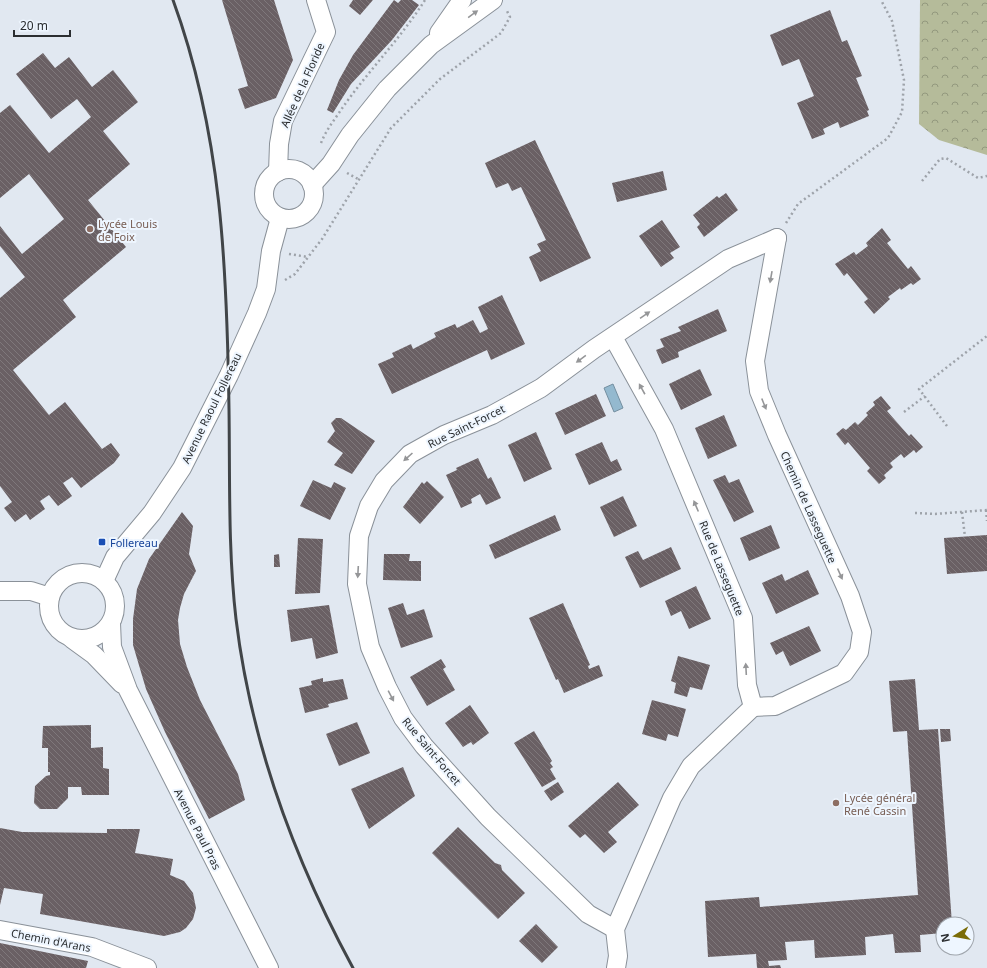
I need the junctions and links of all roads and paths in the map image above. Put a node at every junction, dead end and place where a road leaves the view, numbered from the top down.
1 (316, 0) edge
2 (424, 0) edge
3 (462, 0) edge
4 (880, 0) edge
5 (499, 4) edge
6 (431, 45) junction
7 (331, 164) junction
8 (278, 172) junction
9 (987, 176) edge
10 (922, 181) dead end
11 (312, 184) junction
12 (280, 218) junction
13 (777, 238) junction
14 (266, 289) junction
15 (613, 336) junction
16 (987, 336) edge
17 (925, 396) junction
18 (904, 412) dead end
19 (947, 426) dead end
20 (986, 510) edge
21 (962, 512) junction
22 (915, 513) dead end
23 (987, 521) edge
24 (965, 537) dead end
25 (104, 580) junction
26 (0, 591) edge
27 (50, 597) junction
28 (111, 623) junction
29 (72, 639) junction
30 (128, 690) junction
31 (753, 707) junction
32 (615, 929) junction
33 (0, 930) edge
34 (147, 968) edge
35 (269, 968) edge
36 (616, 968) edge

1 - 8 street, Allée de la Floride
2 - 7 path
3 - 6 street
4 - 13 path
6 -> 5 street
5 - 14 path
6 - 7 street
7 - 11 street
8 - 11 street
8 - 12 street
9 - 10 path
11 - 12 street
12 - 14 street, Avenue Raoul Follereau
15 -> 13 street, Rue Saint-Forcet
13 -> 31 street, Chemin de Lasseguette
14 - 25 street, Avenue Raoul Follereau
31 -> 15 street, Rue de Lasseguette
15 -> 32 street, Rue Saint-Forcet
16 - 17 path
17 - 18 path
17 - 19 path
20 - 21 path
20 - 23 path
21 - 22 path
21 - 24 path
25 - 27 street
25 - 28 street
26 - 27 street
27 - 29 street
28 - 29 street
28 - 30 street, Avenue Paul Pras
29 - 30 street, Avenue Paul Pras
30 - 35 street, Avenue Paul Pras
31 - 32 street
32 - 36 street
33 - 34 street, Chemin d'Arans

